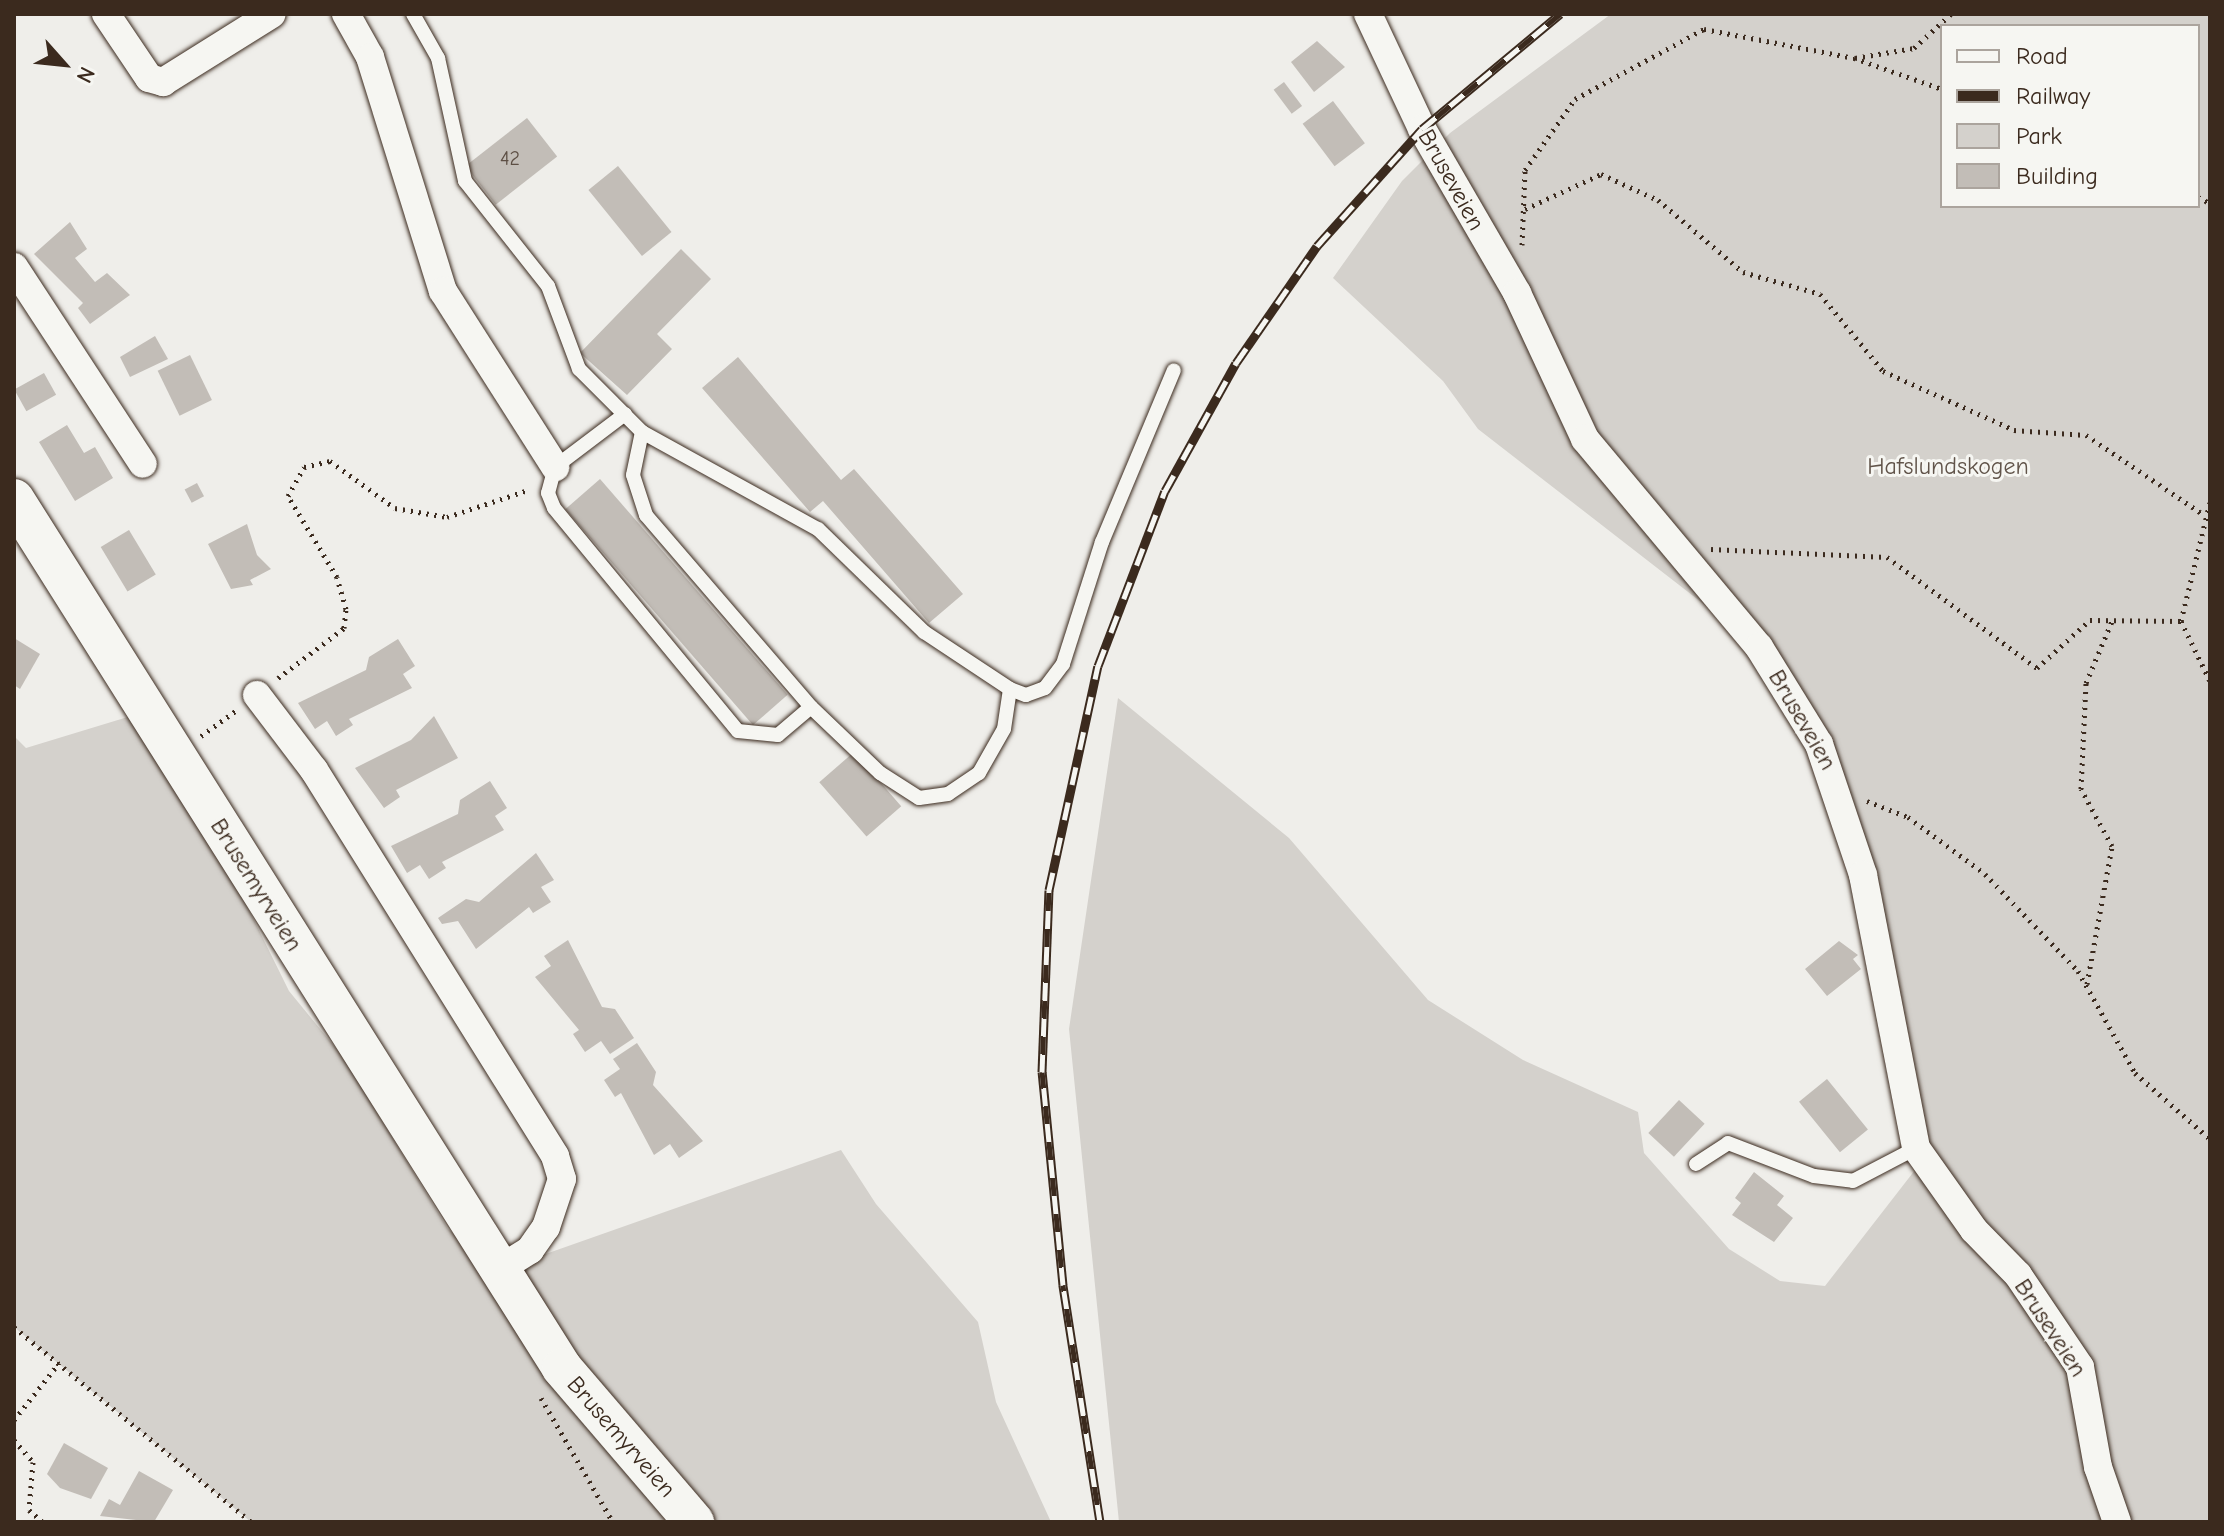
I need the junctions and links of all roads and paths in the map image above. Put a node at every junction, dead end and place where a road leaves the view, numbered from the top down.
1 (106, 14) edge
2 (272, 14) edge
3 (346, 14) edge
4 (413, 14) edge
5 (1368, 14) edge
6 (1940, 24) edge
7 (1854, 58) junction
8 (1940, 88) edge
9 (1525, 209) junction
10 (14, 267) edge
11 (1517, 293) junction
12 (1174, 370) dead end
13 (625, 414) junction
14 (642, 432) junction
15 (143, 464) dead end
16 (552, 475) junction
17 (2210, 502) edge
18 (15, 503) edge
19 (2204, 515) junction
20 (1677, 548) junction
21 (2112, 621) junction
22 (2181, 621) junction
23 (2210, 681) edge
24 (1010, 689) junction
25 (257, 695) junction
26 (811, 707) junction
27 (175, 756) junction
28 (1840, 790) junction
29 (2086, 986) junction
30 (2210, 1139) edge
31 (1916, 1148) junction
32 (1696, 1164) dead end
33 (497, 1271) junction
34 (14, 1327) edge
35 (59, 1363) junction
36 (14, 1420) edge
37 (14, 1440) edge
38 (43, 1522) edge
39 (251, 1522) edge
40 (694, 1522) edge
41 (2117, 1522) edge

1 - 2 street
3 - 16 street
4 - 13 lane
5 - 11 street, Bruseveien
6 - 7 path
7 - 8 path
7 - 9 path
9 - 11 path
9 - 19 path
10 - 15 street
11 - 20 street, Bruseveien
12 - 24 lane
13 - 14 lane
13 - 16 lane
14 - 24 lane
14 - 26 lane
16 - 25 path
16 - 26 lane
17 - 19 path
18 - 27 street, Brusemyrveien
19 - 22 path
20 - 21 path
20 - 28 street, Bruseveien
21 - 22 path
21 - 29 path
22 - 23 path
24 - 26 lane
25 - 27 path
25 - 33 street
27 - 33 street, Brusemyrveien
28 - 29 path
28 - 31 street, Bruseveien
29 - 30 path
31 - 32 lane
31 - 41 street, Bruseveien
33 - 40 street, Brusemyrveien
34 - 35 path
35 - 36 path
35 - 39 path
37 - 38 path

